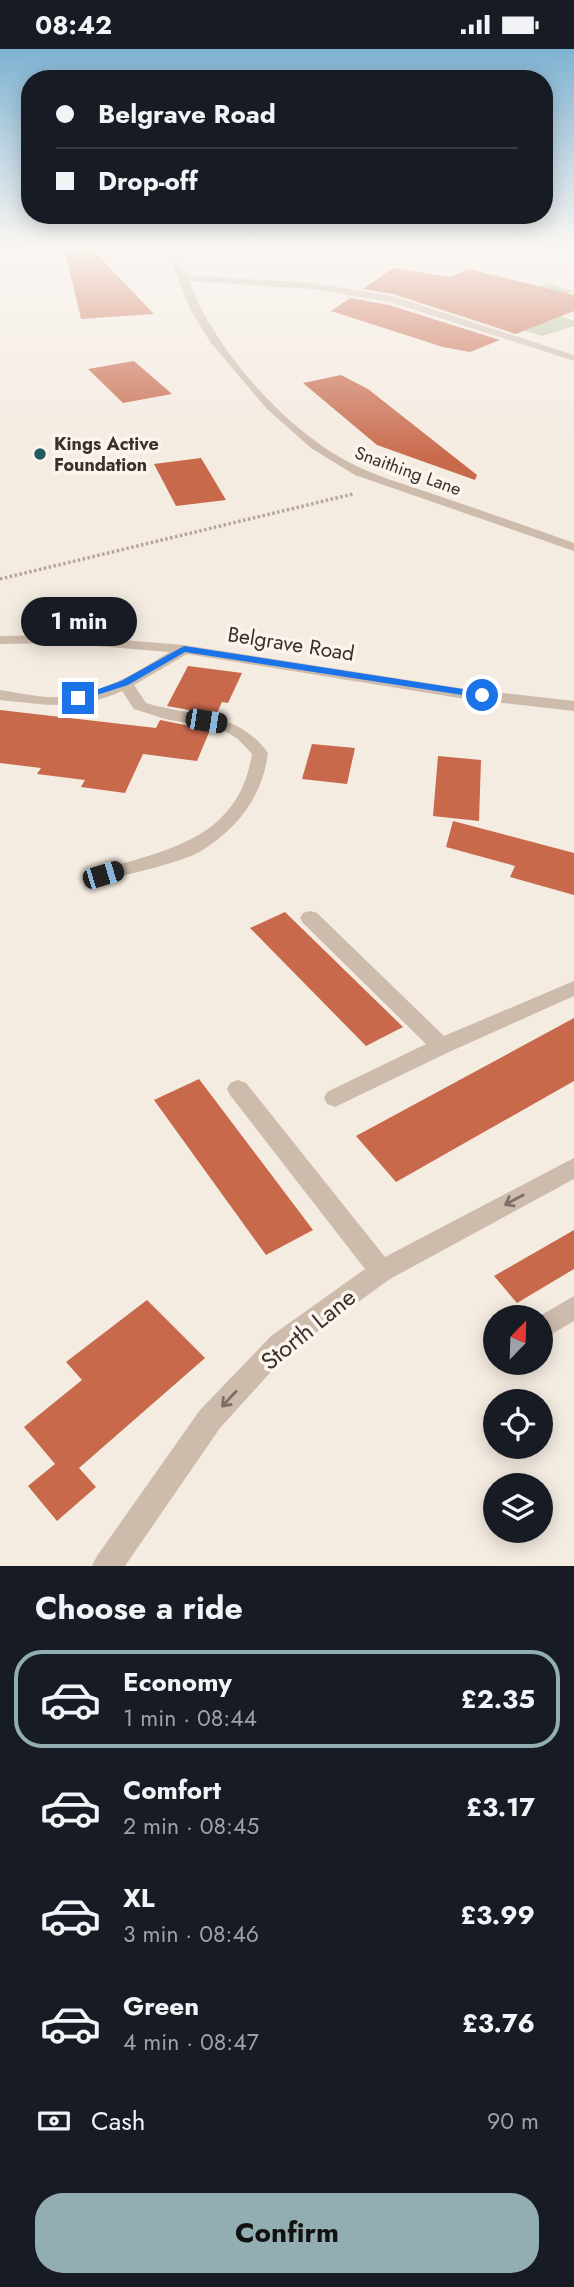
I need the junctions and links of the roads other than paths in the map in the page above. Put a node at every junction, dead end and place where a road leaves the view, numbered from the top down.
1 (199, 319) edge
2 (453, 319) edge
3 (574, 358) edge
4 (574, 547) edge
5 (3, 636) edge
6 (184, 649) junction
7 (124, 683) junction
8 (0, 695) edge
9 (574, 706) edge
10 (103, 875) dead end
11 (310, 918) dead end
12 (574, 988) edge
13 (441, 1046) junction
14 (238, 1090) dead end
15 (335, 1098) dead end
16 (574, 1168) edge
17 (381, 1271) junction
18 (574, 1307) edge
19 (553, 1321) edge
20 (107, 1566) edge

1 - 4 street, Snaithing Lane
2 - 3 street
5 - 6 street, Belgrave Road
6 - 7 street
6 - 9 street, Belgrave Road
7 - 8 street
7 - 10 street
11 - 13 street
12 - 13 street
13 - 15 street
14 - 17 street
16 -> 17 street, Storth Lane
17 -> 20 street, Storth Lane
18 - 19 street

